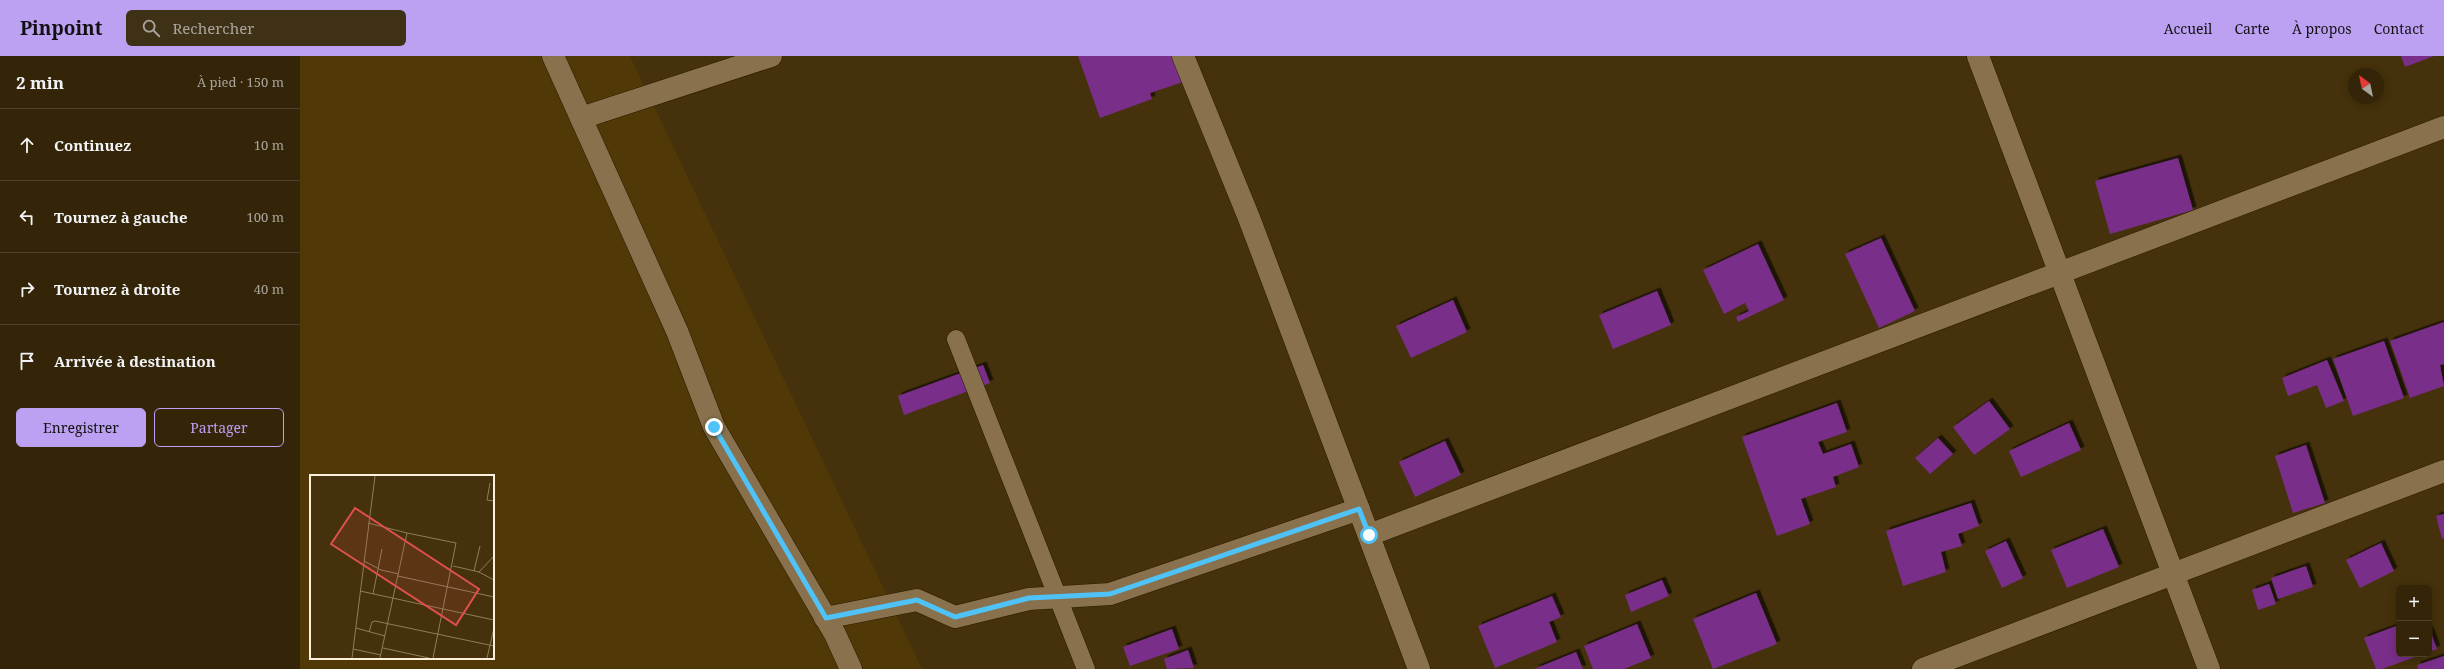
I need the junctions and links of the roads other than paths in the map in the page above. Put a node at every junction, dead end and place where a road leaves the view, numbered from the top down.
1 (553, 56) edge
2 (771, 56) edge
3 (1183, 56) edge
4 (1978, 56) edge
5 (581, 118) junction
6 (2444, 127) edge
7 (2060, 273) junction
8 (956, 339) dead end
9 (2444, 471) edge
10 (1359, 509) junction
11 (1369, 535) junction
12 (2173, 574) junction
13 (1058, 597) junction
14 (826, 618) junction
15 (851, 669) edge
16 (1086, 669) edge
17 (1419, 669) edge
18 (1923, 669) edge
19 (2209, 669) edge

1 - 5 street
2 - 5 street
3 - 10 street
4 - 7 street
5 - 14 street
6 - 7 street
7 - 11 street
7 - 12 street
8 - 13 lane
9 - 12 street
10 - 11 street
10 - 13 street
11 - 17 street
12 - 18 street
12 - 19 street
13 - 14 street
13 - 16 lane
14 - 15 street

